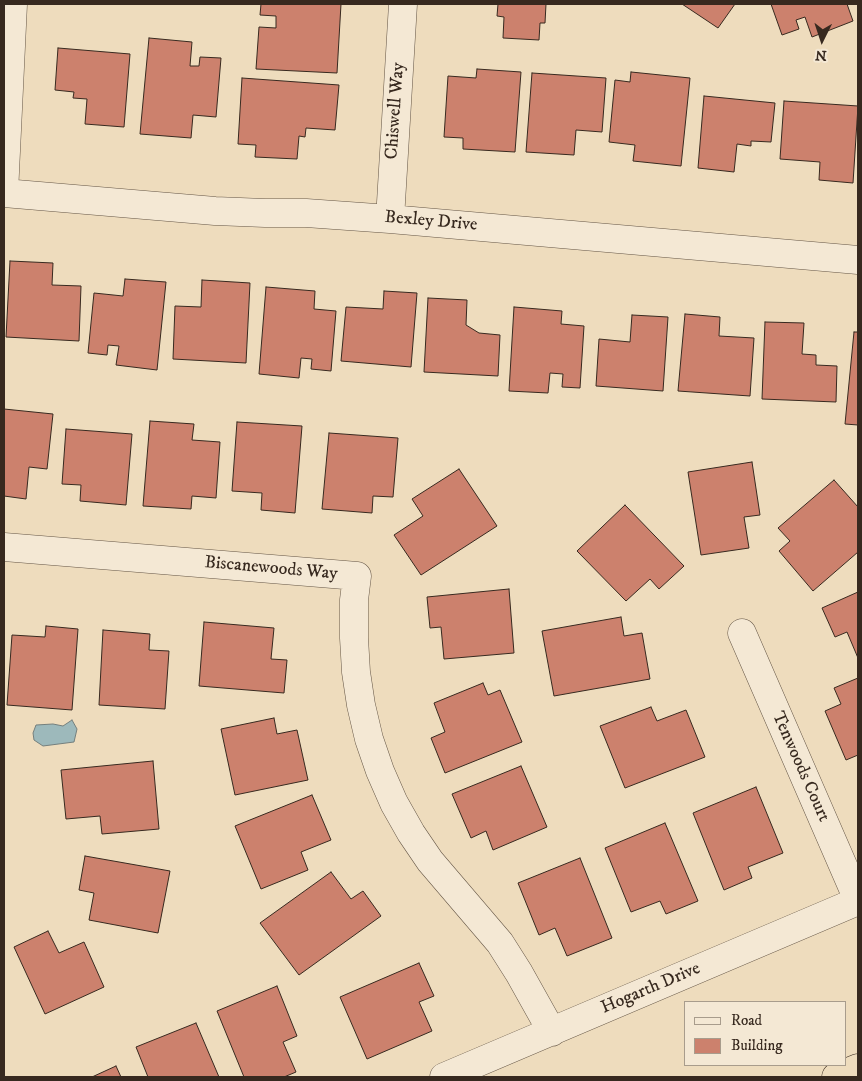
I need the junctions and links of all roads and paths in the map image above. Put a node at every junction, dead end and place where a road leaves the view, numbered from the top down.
1 (13, 4) edge
2 (403, 4) edge
3 (4, 193) edge
4 (390, 219) junction
5 (858, 260) edge
6 (4, 547) edge
7 (742, 633) dead end
8 (858, 901) edge
9 (552, 1032) junction
10 (858, 1068) edge
11 (444, 1077) edge
12 (836, 1077) edge

1 - 3 street
2 - 4 street, Chiswell Way
3 - 4 street, Bexley Drive
4 - 5 street, Bexley Drive
6 - 9 street, Biscanewoods Way
7 - 8 street, Tenwoods Court
8 - 9 street, Hogarth Drive
9 - 11 street, Hogarth Drive
10 - 12 highway

